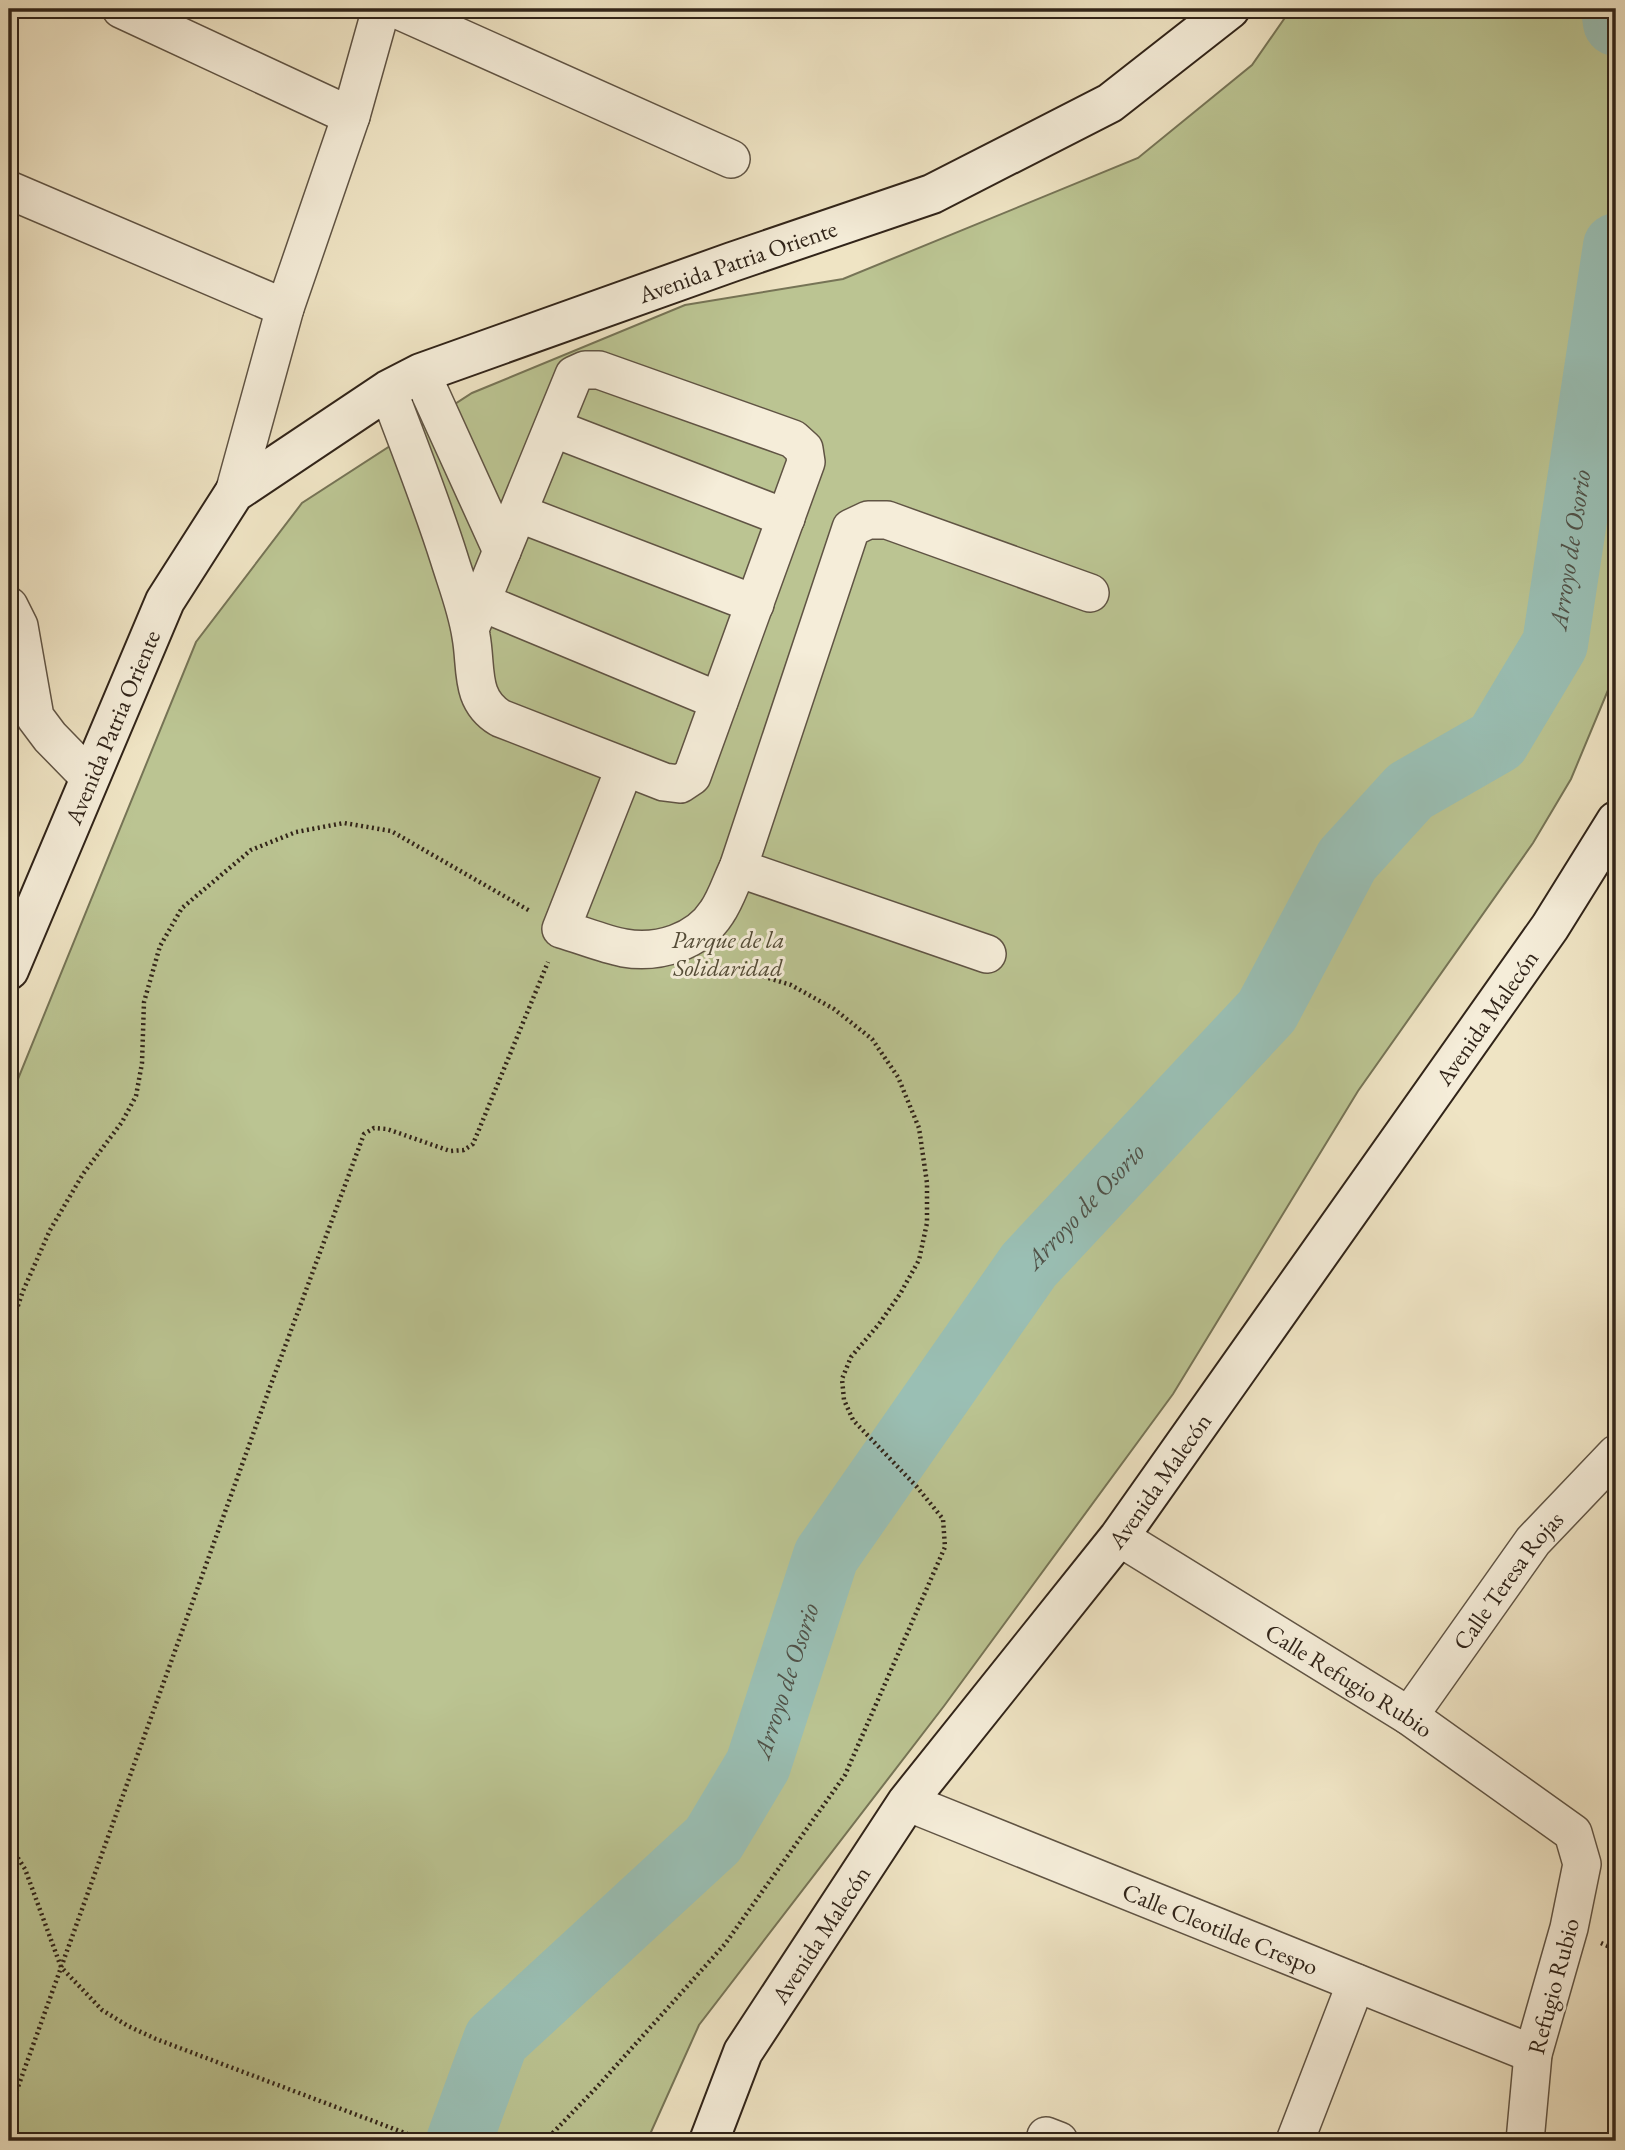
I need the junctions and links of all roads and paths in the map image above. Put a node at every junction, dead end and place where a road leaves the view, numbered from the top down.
1 (121, 9) edge
2 (381, 9) edge
3 (396, 9) edge
4 (1230, 9) edge
5 (351, 116) junction
6 (731, 159) dead end
7 (9, 190) edge
8 (285, 308) junction
9 (405, 382) junction
10 (553, 428) junction
11 (471, 482) junction
12 (234, 493) junction
13 (433, 507) junction
14 (518, 513) junction
15 (786, 517) junction
16 (502, 551) junction
17 (1090, 593) dead end
18 (755, 604) junction
19 (9, 606) edge
20 (475, 616) junction
21 (719, 701) junction
22 (625, 767) junction
23 (90, 778) junction
24 (1616, 821) edge
25 (738, 868) junction
26 (561, 929) junction
27 (987, 954) dead end
28 (704, 968) dead end
29 (9, 970) edge
30 (9, 1332) edge
31 (1616, 1454) edge
32 (1119, 1537) junction
33 (1409, 1716) junction
34 (907, 1802) junction
35 (1573, 1833) joint
36 (9, 1844) edge
37 (61, 1967) junction
38 (1356, 1983) junction
39 (1534, 2054) junction
40 (9, 2112) edge
41 (426, 2141) edge
42 (545, 2141) edge
43 (709, 2141) edge
44 (1295, 2141) edge
45 (1525, 2141) edge

1 - 5 street
2 - 5 street, Avenida Patria Oriente
3 - 6 street
4 - 9 street, Avenida Patria Oriente
5 - 8 street, Avenida Patria Oriente
7 - 8 street
8 - 12 street, Avenida Patria Oriente
9 - 11 street
9 - 12 street, Avenida Patria Oriente
9 - 13 street
10 - 14 street
10 - 15 street
10 - 15 street
11 - 13 street
11 - 16 street
12 - 23 street, Avenida Patria Oriente
13 - 20 street
14 - 16 street
14 - 18 street
15 - 18 street
16 - 20 street
17 - 25 street
18 - 21 street
19 - 23 street
20 - 21 street
20 - 22 street
21 - 22 street
22 - 26 street
23 - 29 street, Avenida Patria Oriente
24 - 32 street, Avenida Malecón
25 - 26 street
25 - 27 street
26 - 30 path
26 - 37 path
28 - 42 path
31 - 33 street, Calle Teresa Rojas
32 - 33 street, Calle Refugio Rubio
32 - 34 street, Avenida Malecón
33 - 35 street, Calle Refugio Rubio
34 - 38 street, Calle Cleotilde Crespo
34 - 43 street, Avenida Malecón
35 - 39 street, Refugio Rubio
36 - 37 path
37 - 40 path
37 - 41 path
38 - 39 street, Calle Cleotilde Crespo
38 - 44 street
39 - 45 street, Refugio Rubio

